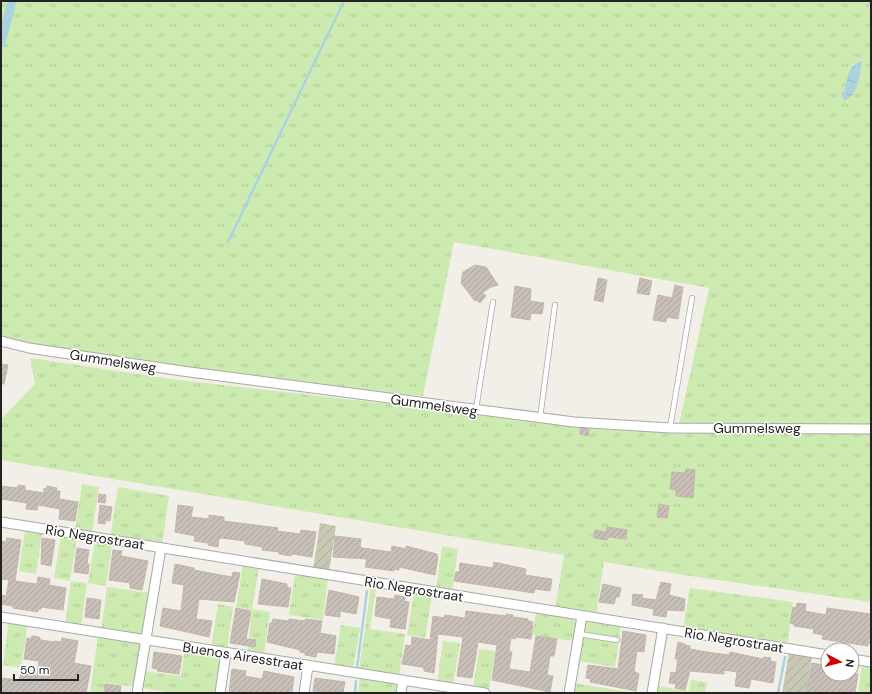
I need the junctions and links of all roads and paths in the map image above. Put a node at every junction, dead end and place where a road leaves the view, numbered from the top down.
1 (692, 298) dead end
2 (493, 302) dead end
3 (555, 305) dead end
4 (1, 341) edge
5 (476, 411) junction
6 (540, 419) junction
7 (670, 428) junction
8 (871, 429) edge
9 (1, 522) edge
10 (161, 548) junction
11 (582, 616) junction
12 (1, 617) edge
13 (662, 628) junction
14 (579, 634) junction
15 (146, 640) junction
16 (617, 640) dead end
17 (226, 653) junction
18 (820, 654) edge
19 (860, 660) edge
20 (871, 662) edge
21 (308, 666) junction
22 (403, 681) junction
23 (137, 693) edge
24 (220, 693) edge
25 (304, 693) edge
26 (401, 693) edge
27 (485, 693) edge
28 (569, 693) edge
29 (652, 693) edge

1 - 7 lane
2 - 5 lane
3 - 6 lane
4 - 5 street, Gummelsweg
5 - 6 street, Gummelsweg
6 - 7 street, Gummelsweg
7 - 8 street, Gummelsweg
9 - 10 street, Rio Negrostraat
10 - 11 street, Rio Negrostraat
10 - 15 street
11 - 13 street, Rio Negrostraat
11 - 14 street
12 - 15 street, Buenos Airesstraat
13 - 18 street, Rio Negrostraat
13 - 29 street
14 - 16 lane
14 - 28 street
15 - 17 street, Buenos Airesstraat
15 - 23 street
17 - 21 street, Buenos Airesstraat
17 - 24 street
19 - 20 street
21 - 22 street, Buenos Airesstraat
21 - 25 street
22 - 26 street
22 - 27 street, Buenos Airesstraat

